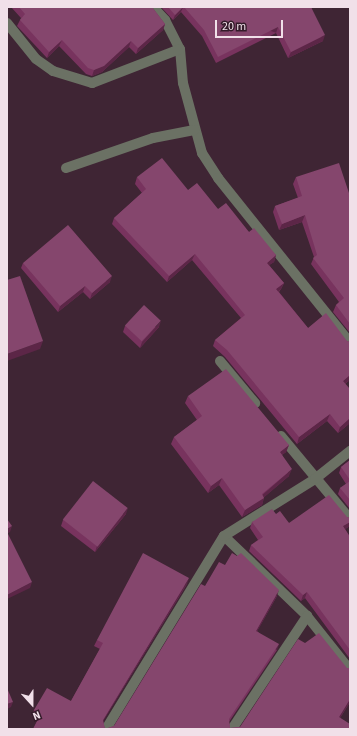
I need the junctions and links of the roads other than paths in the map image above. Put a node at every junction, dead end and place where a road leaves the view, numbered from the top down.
1 (153, 7) edge
2 (7, 24) edge
3 (180, 49) junction
4 (194, 130) junction
5 (66, 168) dead end
6 (350, 343) edge
7 (220, 361) dead end
8 (260, 410) edge
9 (275, 429) edge
10 (350, 451) edge
11 (315, 478) junction
12 (350, 519) edge
13 (224, 536) junction
14 (306, 616) junction
15 (350, 670) edge
16 (106, 729) edge
17 (232, 729) edge

1 - 3 street
2 - 3 street
3 - 4 street
4 - 5 street
4 - 6 street
7 - 8 street
9 - 11 street
10 - 11 street
11 - 12 street
11 - 13 street
13 - 14 street
13 - 16 street
14 - 15 street
14 - 17 street

